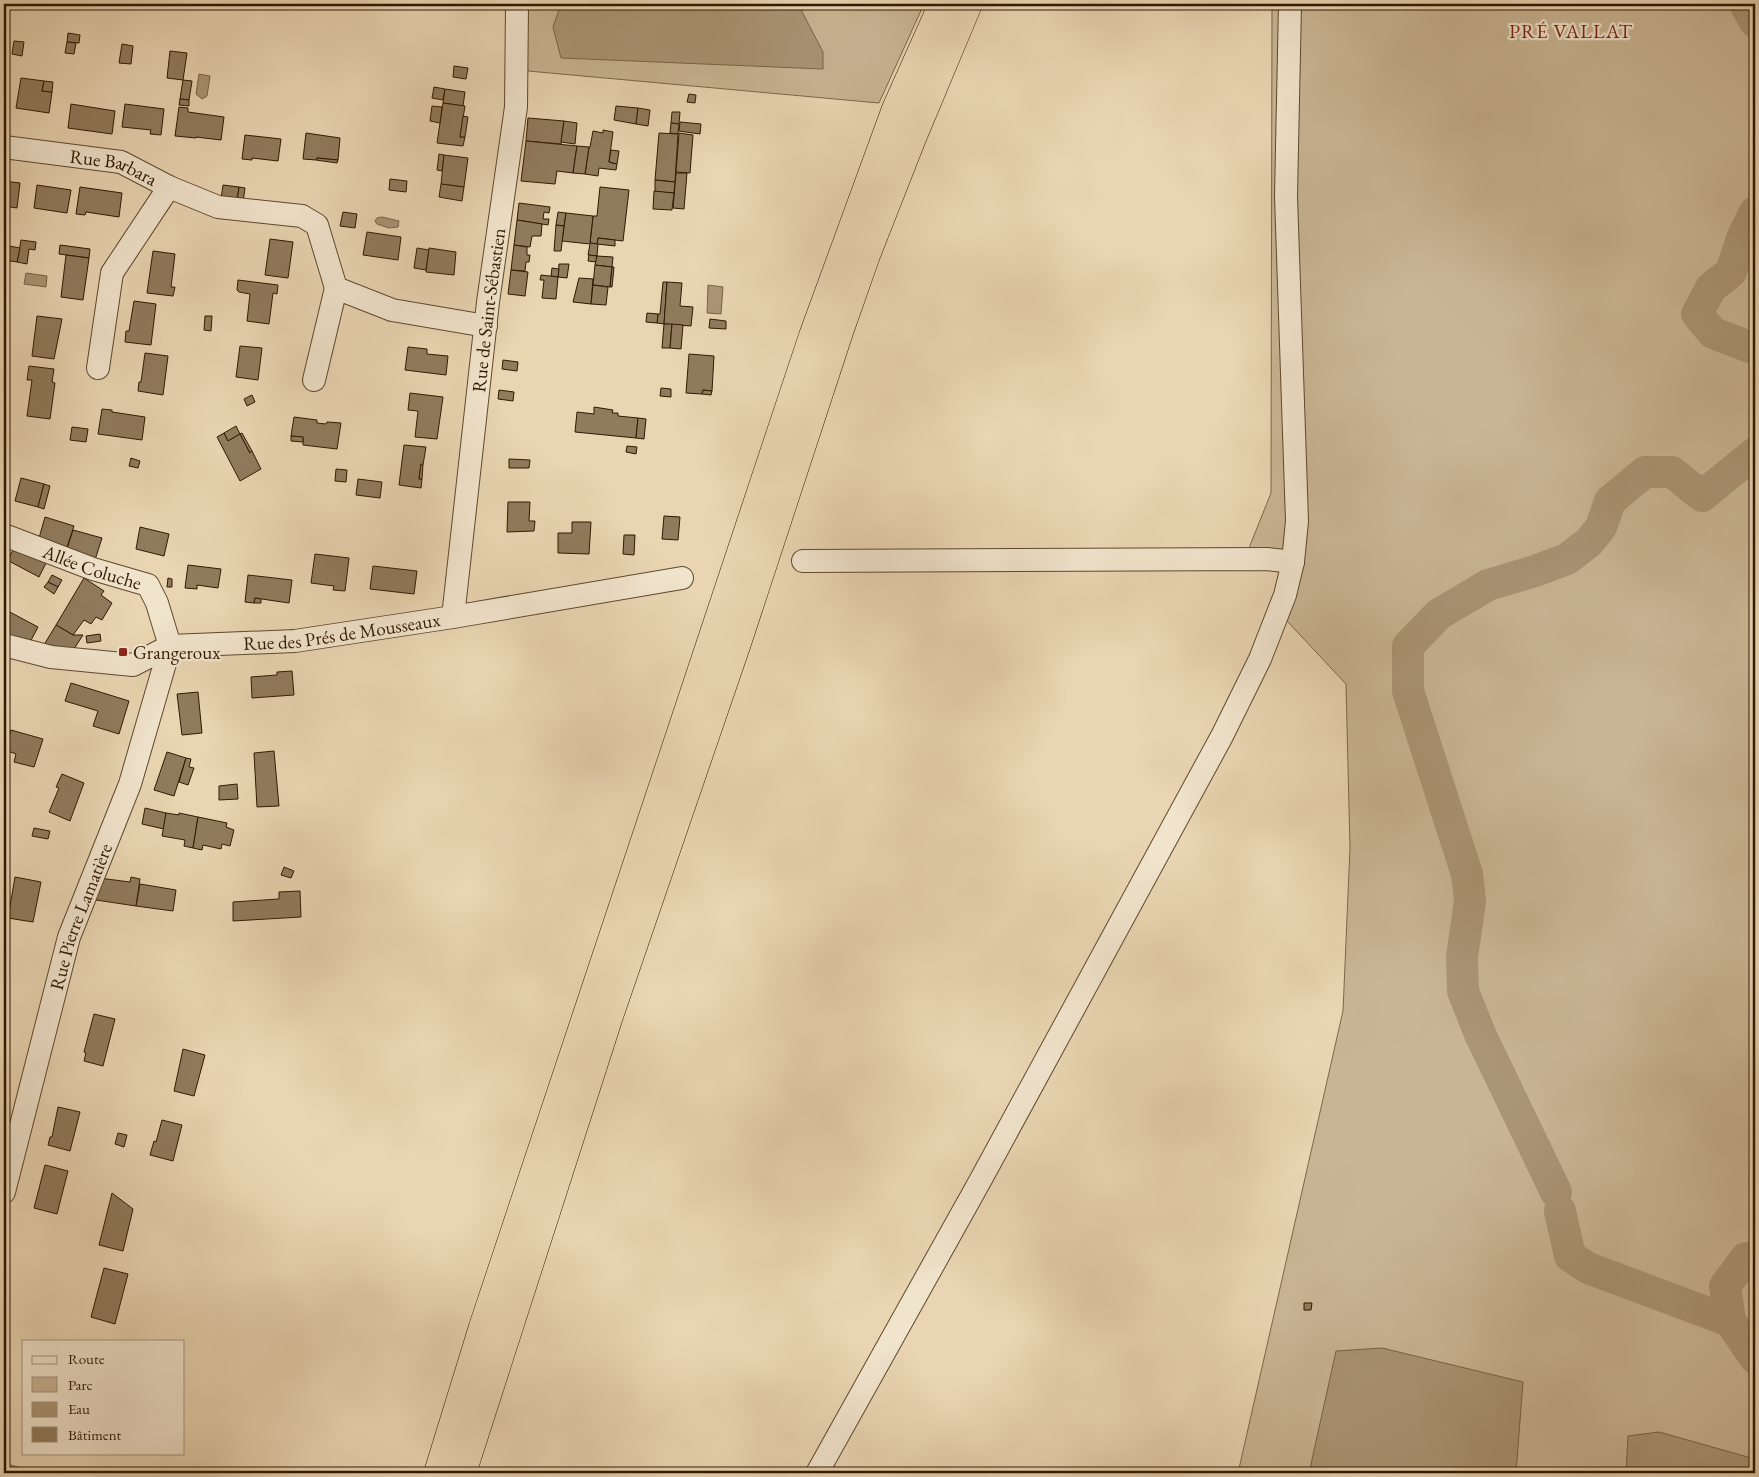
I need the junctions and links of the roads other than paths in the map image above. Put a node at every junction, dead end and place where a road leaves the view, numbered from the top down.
1 (517, 4) edge
2 (943, 4) edge
3 (968, 4) edge
4 (1290, 4) edge
5 (4, 147) edge
6 (169, 187) junction
7 (336, 288) junction
8 (486, 326) junction
9 (98, 368) dead end
10 (314, 380) dead end
11 (4, 535) edge
12 (803, 561) dead end
13 (1293, 562) junction
14 (682, 578) dead end
15 (453, 617) junction
16 (4, 645) edge
17 (170, 646) junction
18 (4, 1192) edge
19 (450, 1433) junction
20 (432, 1473) edge
21 (438, 1473) edge
22 (462, 1473) edge
23 (816, 1473) edge

1 - 8 street, Rue de Saint-Sébastien
2 - 19 highway
3 - 22 highway
4 - 13 street
5 - 6 street, Rue Barbara
6 - 7 street, Rue Barbara
6 - 9 street
7 - 8 street
7 - 10 street
8 - 15 street, Rue de Saint-Sébastien
11 - 17 street, Allée Coluche
12 - 13 street
13 - 23 street
14 - 15 street, Rue des Prés de Mousseaux
15 - 17 street, Rue des Prés de Mousseaux
16 - 17 street, Rue des Prés de Mousseaux
17 - 18 street, Rue Pierre Lamatière
19 - 20 highway
19 - 21 highway

